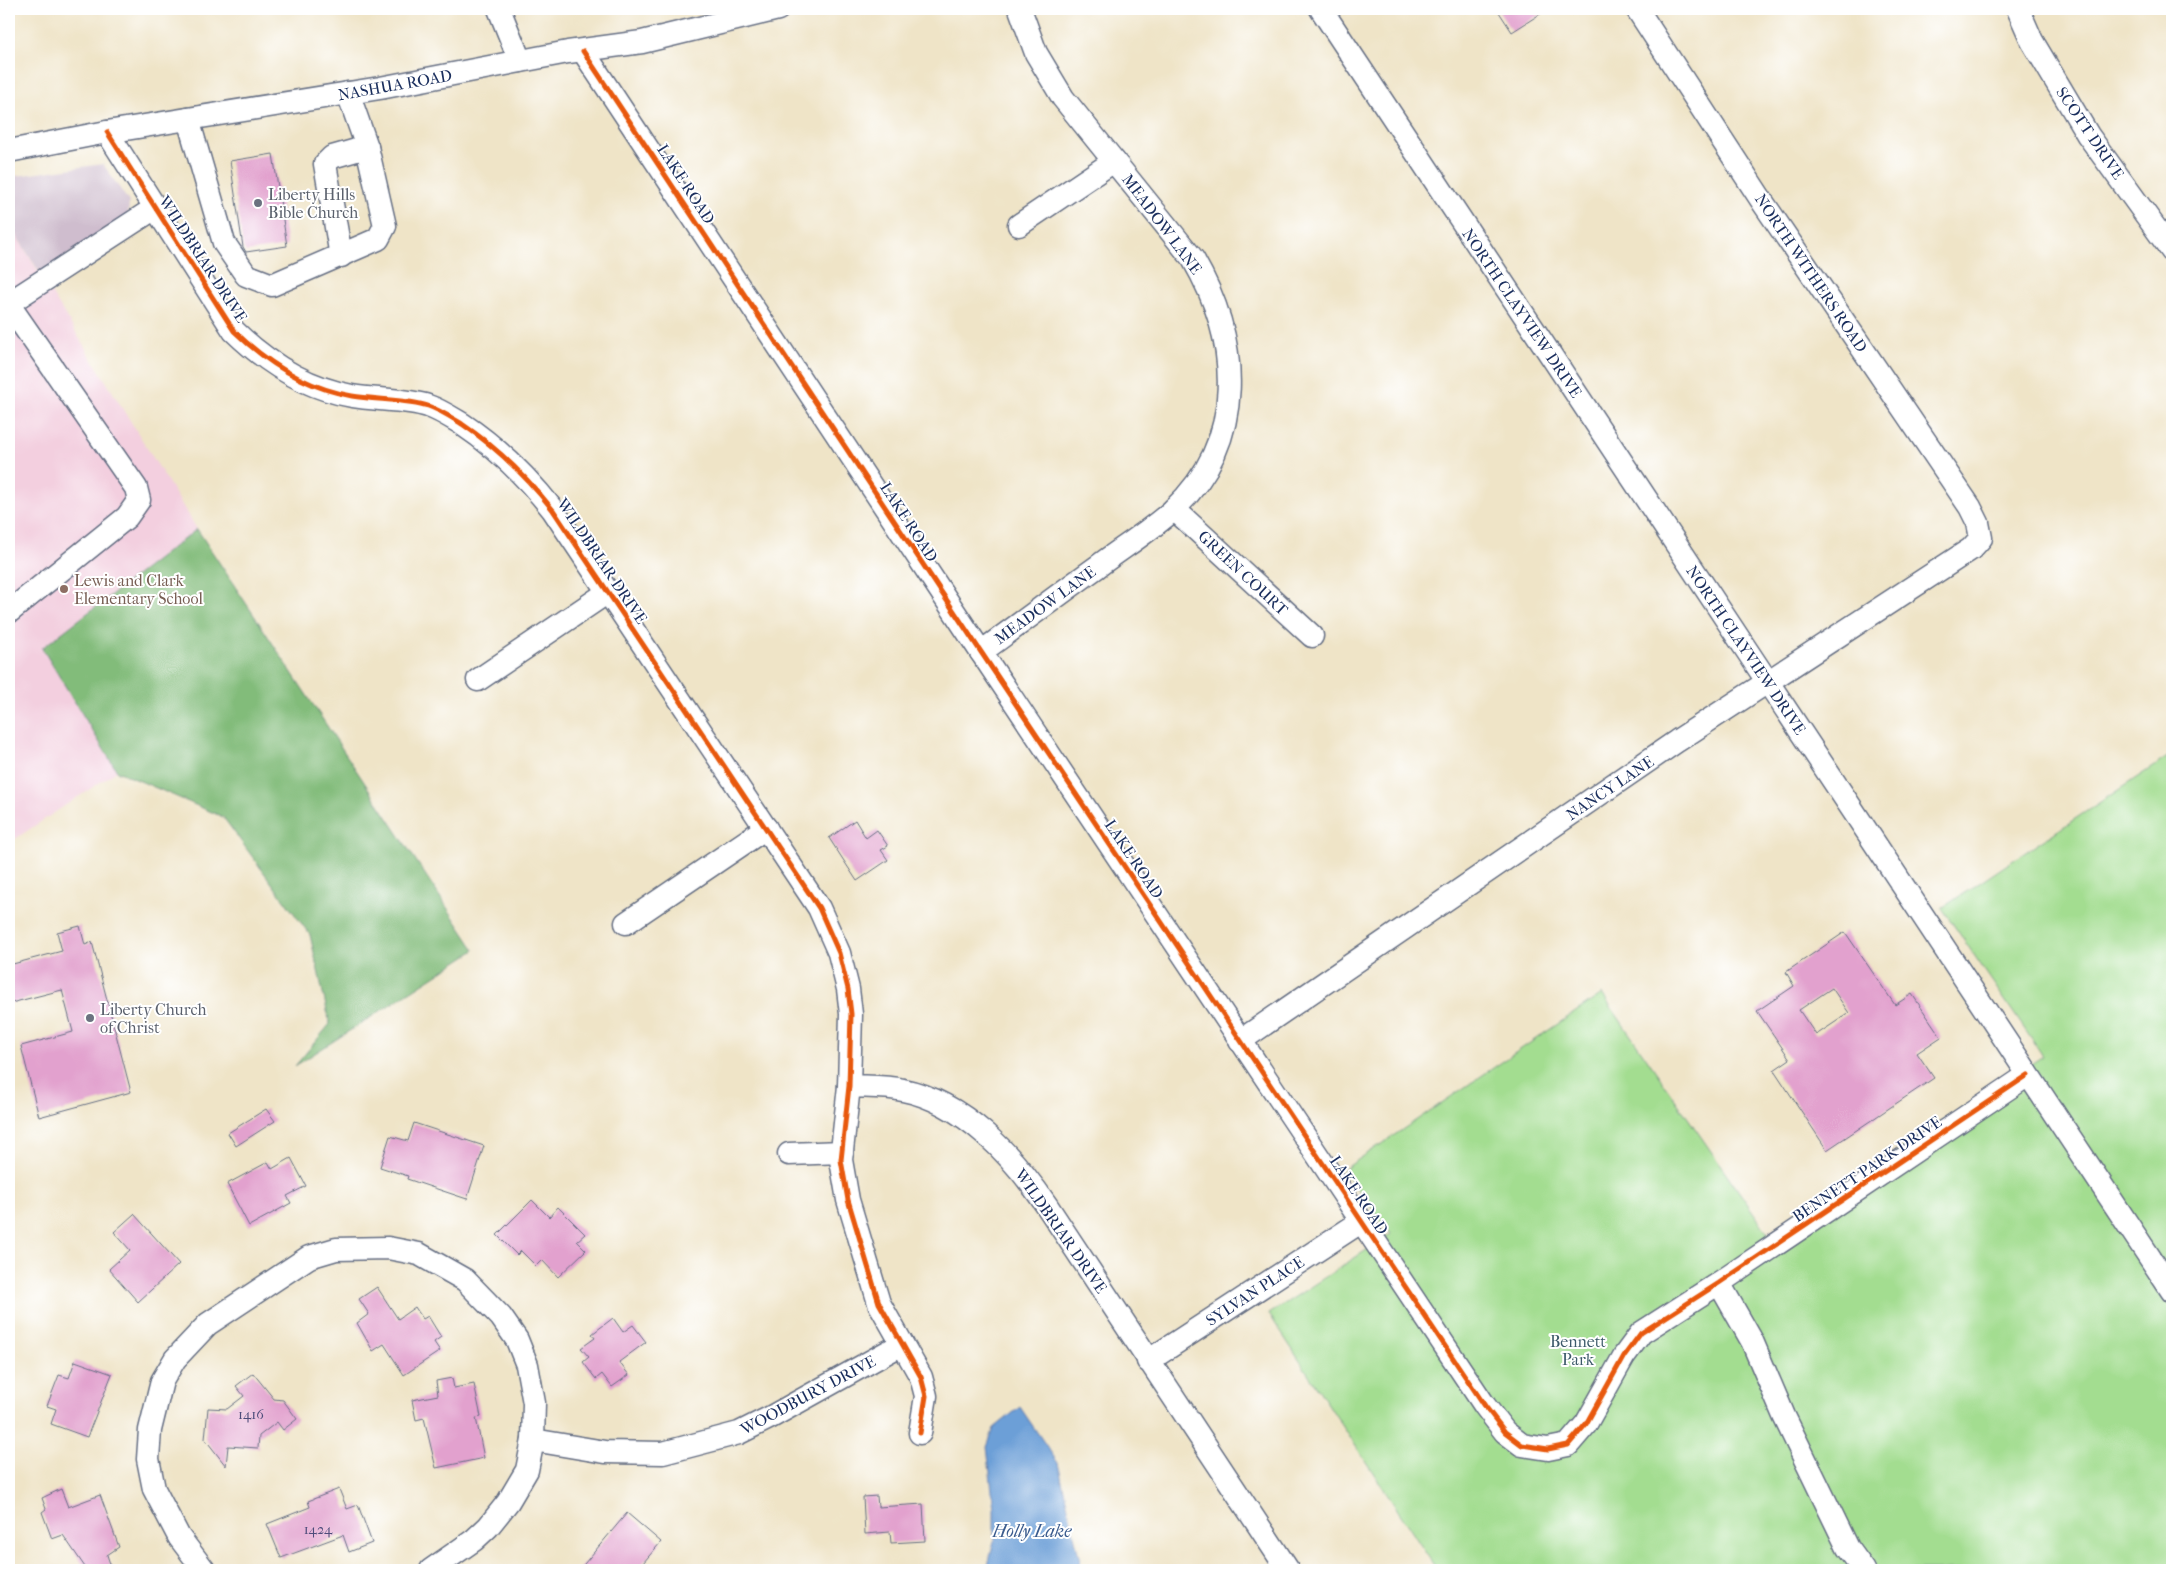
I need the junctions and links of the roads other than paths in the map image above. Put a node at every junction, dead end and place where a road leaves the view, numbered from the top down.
1 (499, 9) edge
2 (778, 9) edge
3 (1020, 9) edge
4 (1321, 9) edge
5 (1637, 9) edge
6 (2018, 9) edge
7 (583, 51) junction
8 (520, 61) junction
9 (348, 93) junction
10 (188, 119) junction
11 (107, 132) junction
12 (367, 146) junction
13 (9, 151) edge
14 (1114, 161) junction
15 (155, 208) junction
16 (1019, 226) dead end
17 (2172, 251) edge
18 (341, 256) junction
19 (9, 304) edge
20 (1174, 509) junction
21 (1981, 538) joint
22 (608, 592) junction
23 (9, 612) edge
24 (1312, 636) dead end
25 (981, 652) junction
26 (478, 680) dead end
27 (1767, 682) junction
28 (766, 828) junction
29 (626, 923) dead end
30 (1240, 1041) junction
31 (2028, 1075) junction
32 (849, 1086) junction
33 (842, 1152) junction
34 (789, 1154) dead end
35 (1362, 1221) junction
36 (1719, 1283) junction
37 (2172, 1291) edge
38 (902, 1344) junction
39 (1148, 1361) junction
40 (920, 1433) dead end
41 (533, 1440) junction
42 (204, 1570) edge
43 (431, 1570) edge
44 (1288, 1570) edge
45 (1864, 1570) edge

1 - 8 street
2 - 7 street, NASHUA ROAD
3 - 14 street, MEADOW LANE
4 - 27 street, NORTH CLAYVIEW DRIVE
5 - 21 street, NORTH WITHERS ROAD
6 - 17 street, SCOTT DRIVE
7 - 8 street, NASHUA ROAD
7 - 25 street, LAKE ROAD
8 - 9 street, NASHUA ROAD
9 - 10 street, NASHUA ROAD
9 - 12 street
10 - 11 street, NASHUA ROAD
10 - 18 street
11 - 13 street, NASHUA ROAD
11 - 15 street, WILDBRIAR DRIVE
12 - 18 street
12 - 18 street
14 - 16 street
14 - 20 street, MEADOW LANE
15 - 19 street, WILDBRIAR DRIVE
15 - 22 street, WILDBRIAR DRIVE
19 - 23 street
20 - 24 street, GREEN COURT
20 - 25 street, MEADOW LANE
21 - 27 street, NANCY LANE
22 - 26 street
22 - 28 street, WILDBRIAR DRIVE
25 - 30 street, LAKE ROAD
27 - 30 street, NANCY LANE
27 - 31 street, NORTH CLAYVIEW DRIVE
28 - 29 street
28 - 32 street, WILDBRIAR DRIVE
30 - 35 street, LAKE ROAD
31 - 36 street, BENNETT PARK DRIVE
31 - 37 street, NORTH CLAYVIEW DRIVE
32 - 33 street
32 - 39 street, WILDBRIAR DRIVE
33 - 34 street
33 - 38 street
35 - 36 street, LAKE ROAD
35 - 39 street, SYLVAN PLACE
36 - 45 street
38 - 40 street
38 - 41 street, WOODBURY DRIVE
39 - 44 street, WILDBRIAR DRIVE
41 - 42 street
41 - 43 street

